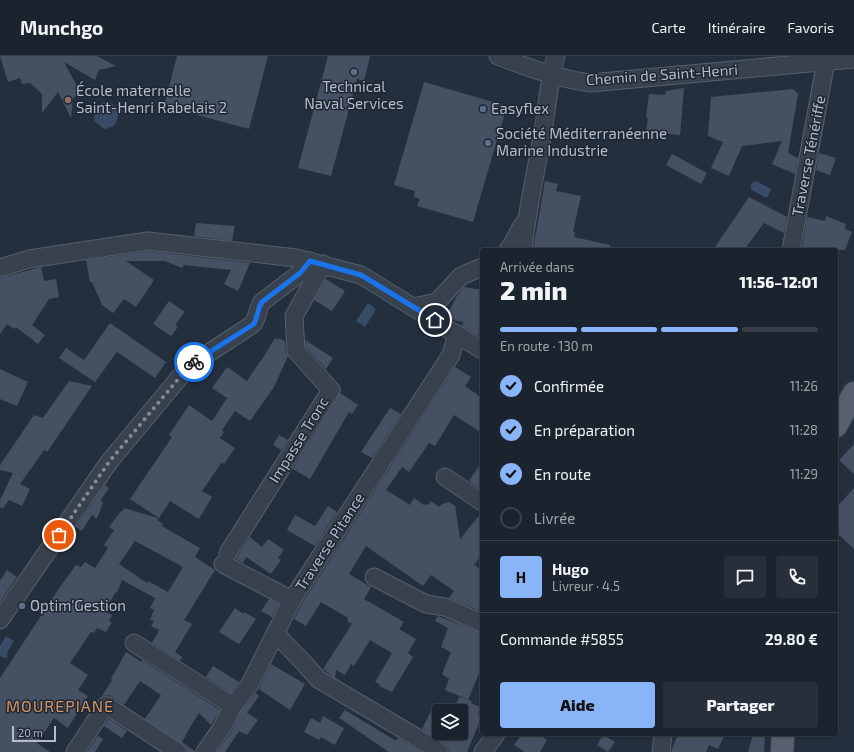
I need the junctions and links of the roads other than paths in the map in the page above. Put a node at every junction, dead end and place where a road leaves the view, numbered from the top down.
1 (498, 56) edge
2 (556, 56) edge
3 (854, 59) edge
4 (826, 61) junction
5 (551, 75) junction
6 (526, 217) junction
7 (509, 248) edge
8 (523, 248) edge
9 (791, 248) edge
10 (316, 263) junction
11 (0, 268) edge
12 (480, 268) edge
13 (413, 306) junction
14 (457, 334) junction
15 (480, 349) edge
16 (854, 393) edge
17 (838, 422) edge
18 (445, 477) dead end
19 (480, 501) edge
20 (374, 577) dead end
21 (292, 600) junction
22 (0, 620) edge
23 (480, 622) edge
24 (275, 633) junction
25 (134, 642) dead end
26 (233, 706) junction
27 (495, 736) edge
28 (663, 736) edge
29 (783, 736) edge
30 (75, 752) edge
31 (178, 752) edge
32 (205, 752) edge
33 (439, 752) edge
34 (483, 752) edge
35 (661, 752) edge
36 (782, 752) edge

1 - 5 street, Chemin de Saint-Henri
2 - 5 street
3 - 4 street, Chemin de Saint-Henri
4 - 5 street, Chemin de Saint-Henri
4 - 9 street, Traverse Ténériffe
5 - 6 street
6 - 7 street
6 - 8 street
10 - 11 street
10 - 13 street
10 - 21 street, Impasse Tronc
10 - 22 street
12 - 13 street
13 - 14 street
14 - 15 street
14 - 21 street, Traverse Pitance
16 - 17 main road
18 - 19 street
20 - 23 street
21 - 24 street, Traverse Pitance
24 - 26 street, Traverse Pitance
24 - 33 street
25 - 26 street
26 - 32 street, Traverse Pitance
27 - 34 street
28 - 35 street
29 - 36 main road
30 - 31 street

